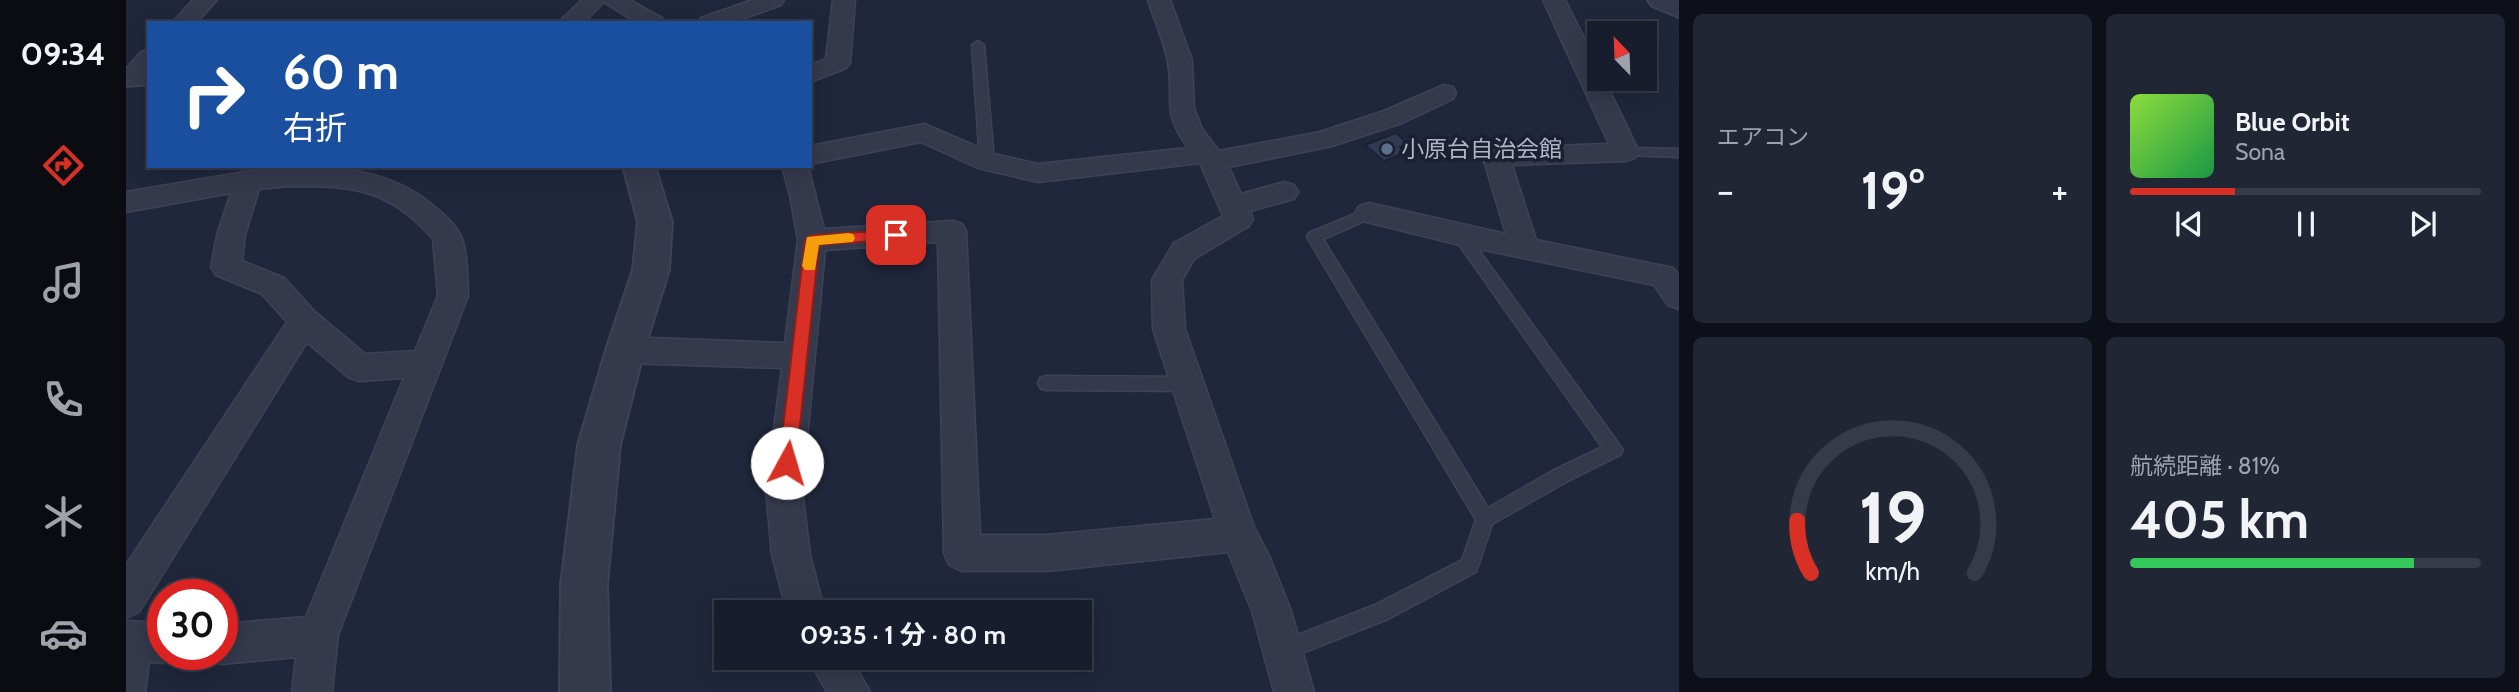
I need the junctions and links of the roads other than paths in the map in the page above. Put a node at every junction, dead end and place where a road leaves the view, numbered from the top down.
1 (206, 0) edge
2 (595, 0) edge
3 (614, 0) edge
4 (773, 0) edge
5 (844, 0) edge
6 (1159, 0) edge
7 (1554, 0) edge
8 (1662, 0) edge
9 (1679, 9) edge
10 (185, 21) edge
11 (571, 21) edge
12 (651, 21) edge
13 (715, 21) edge
14 (978, 45) dead end
15 (812, 73) edge
16 (1444, 93) dead end
17 (1626, 152) junction
18 (1673, 152) edge
19 (812, 155) edge
20 (1210, 157) junction
21 (987, 162) junction
22 (1679, 166) edge
23 (640, 168) edge
24 (796, 168) edge
25 (248, 182) junction
26 (1284, 192) dead end
27 (126, 202) edge
28 (1233, 206) junction
29 (1369, 213) joint
30 (1460, 235) junction
31 (812, 240) junction
32 (1524, 247) junction
33 (1679, 297) edge
34 (304, 321) junction
35 (625, 350) junction
36 (800, 356) junction
37 (425, 364) junction
38 (1045, 383) dead end
39 (1189, 384) junction
40 (1485, 519) junction
41 (1238, 534) junction
42 (126, 599) edge
43 (803, 600) edge
44 (318, 635) junction
45 (140, 641) edge
46 (238, 642) edge
47 (1284, 650) junction
48 (836, 670) edge
49 (575, 688) edge
50 (126, 690) edge
51 (312, 692) edge
52 (850, 692) edge
53 (1294, 692) edge

1 - 10 street
2 - 11 street
3 - 12 street
4 - 13 street
5 - 15 street
6 - 20 street
7 - 17 street
8 - 9 street
14 - 21 lane
16 - 20 street
17 - 18 lane
17 - 32 street
18 - 22 lane
19 - 21 street
20 - 21 street
20 - 28 street
23 - 35 street
24 - 31 street
25 - 27 street
25 - 34 street
25 - 37 street
26 - 28 street
28 - 39 street
29 - 30 street
29 - 40 lane
30 - 32 street
30 - 40 lane
31 - 36 street
31 - 41 street
32 - 33 street
34 - 37 street
34 - 42 street
35 - 36 street
35 - 49 street
36 - 43 street
37 - 44 street
38 - 39 lane
39 - 41 street
40 - 47 lane
41 - 47 street
44 - 46 street
44 - 51 street
45 - 50 street
47 - 53 street
48 - 52 street

